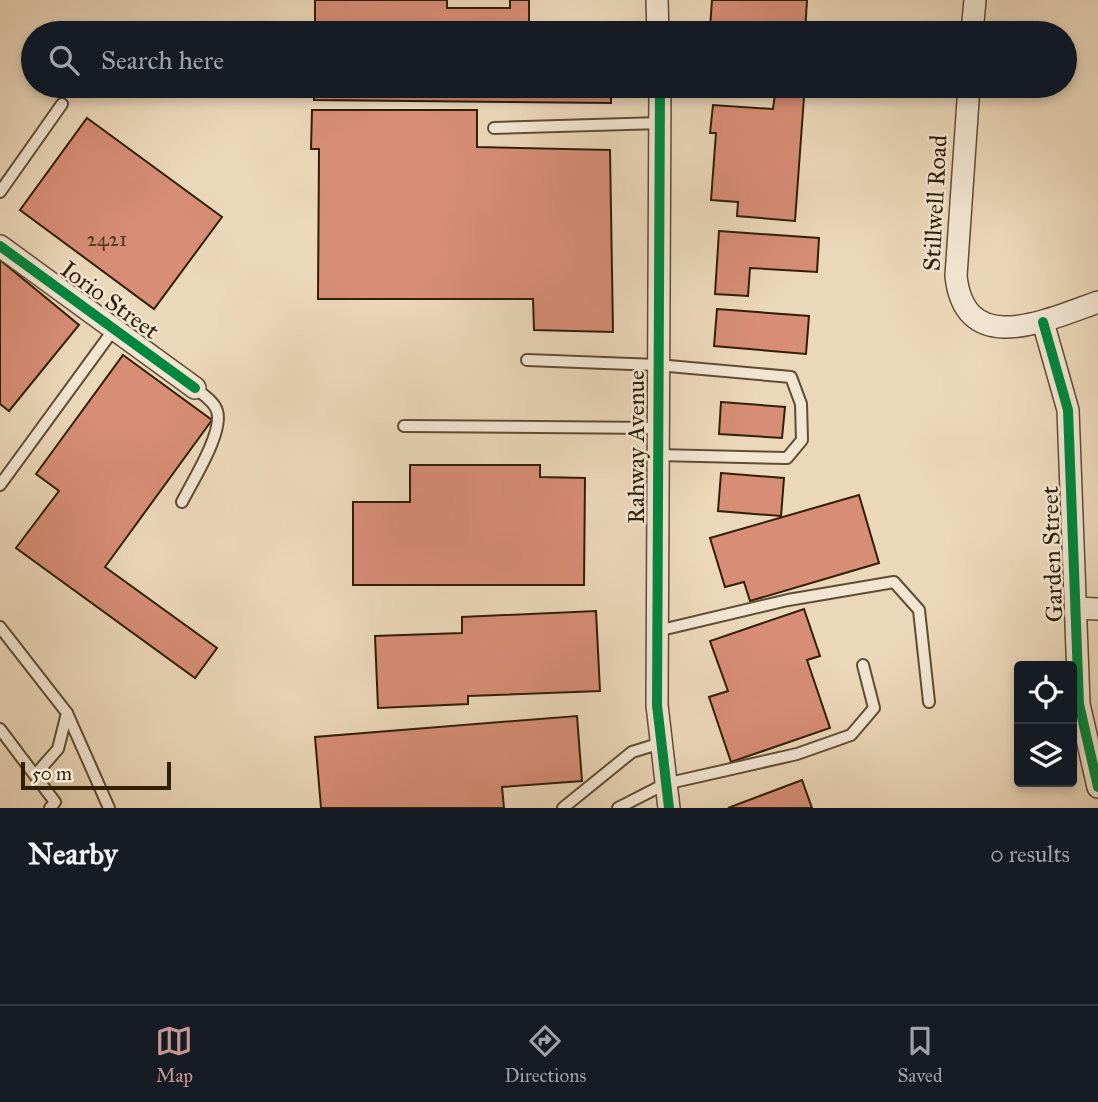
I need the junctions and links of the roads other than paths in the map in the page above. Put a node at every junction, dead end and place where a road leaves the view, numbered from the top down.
1 (657, 0) edge
2 (975, 0) edge
3 (658, 21) edge
4 (973, 21) edge
5 (660, 98) edge
6 (968, 98) edge
7 (62, 104) dead end
8 (661, 123) junction
9 (494, 128) dead end
10 (0, 192) edge
11 (0, 246) edge
12 (1098, 302) edge
13 (1043, 322) junction
14 (114, 329) junction
15 (527, 360) dead end
16 (657, 365) junction
17 (195, 388) joint
18 (404, 426) dead end
19 (657, 428) junction
20 (657, 455) junction
21 (0, 485) edge
22 (182, 502) dead end
23 (1076, 608) junction
24 (1098, 609) edge
25 (0, 627) edge
26 (657, 631) junction
27 (863, 665) dead end
28 (929, 702) dead end
29 (67, 713) junction
30 (0, 729) edge
31 (661, 743) junction
32 (36, 774) junction
33 (665, 785) junction
34 (1098, 787) edge
35 (50, 808) edge
36 (109, 808) edge
37 (563, 808) edge
38 (618, 808) edge
39 (669, 808) edge

1 - 3 street
2 - 4 street
5 - 8 street, Rahway Avenue
6 - 13 street, Stillwell Road
7 - 10 lane
8 - 9 lane
8 - 16 street, Rahway Avenue
11 - 14 street, Iorio Street
12 - 13 street
13 - 23 street, Garden Street
14 - 17 street, Iorio Street
14 - 21 lane
15 - 16 lane
16 - 19 street, Rahway Avenue
16 - 20 lane
17 - 22 lane
18 - 19 lane
19 - 20 street, Rahway Avenue
20 - 26 street, Rahway Avenue
23 - 24 street
23 - 34 street, Garden Street
25 - 29 lane
26 - 28 lane
26 - 31 street, Rahway Avenue
27 - 33 lane
29 - 32 lane
29 - 36 lane
30 - 32 lane
31 - 33 street, Rahway Avenue
31 - 37 lane
32 - 35 lane
33 - 38 lane
33 - 39 street, Rahway Avenue

